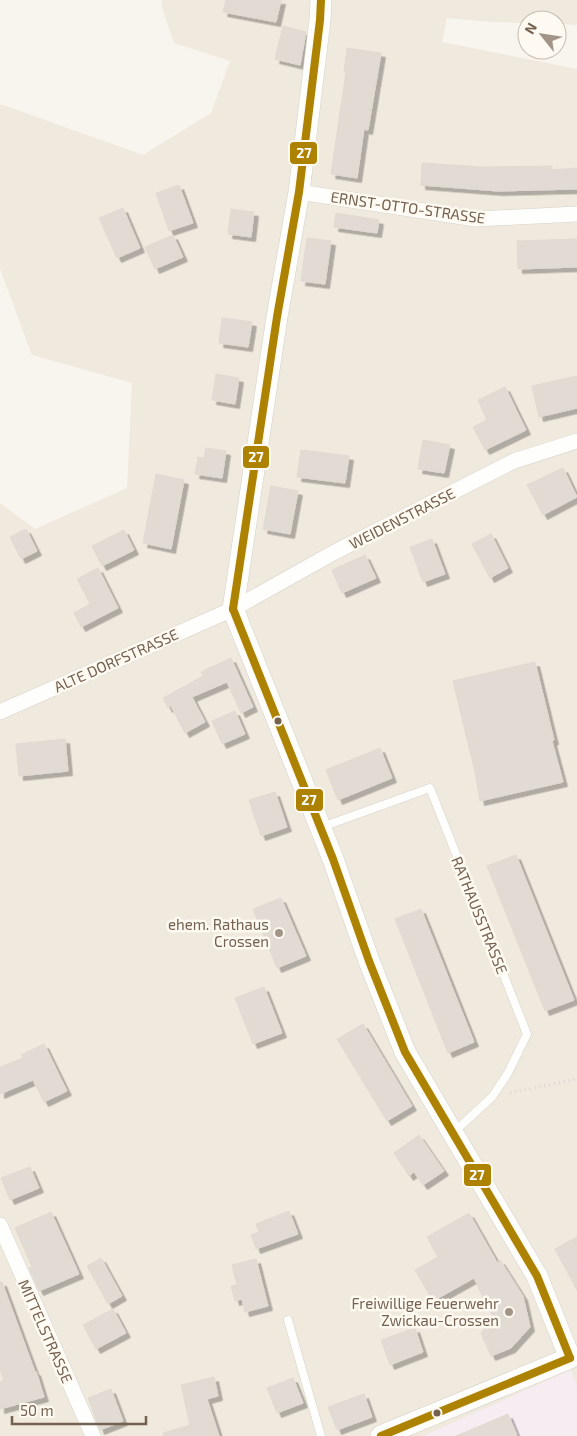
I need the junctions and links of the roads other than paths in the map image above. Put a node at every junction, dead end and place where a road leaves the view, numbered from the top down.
1 (321, 0) edge
2 (299, 192) junction
3 (577, 214) edge
4 (577, 441) edge
5 (233, 609) junction
6 (0, 712) edge
7 (320, 827) junction
8 (453, 1134) junction
9 (0, 1225) edge
10 (5, 1250) edge
11 (288, 1320) dead end
12 (574, 1357) edge
13 (93, 1436) edge
14 (320, 1436) edge
15 (381, 1436) edge

1 - 2 street
2 - 3 street, ERNST-OTTO-STRASSE
2 - 5 street
4 - 5 street, WEIDENSTRASSE
5 - 6 street, ALTE DORFSTRASSE
5 - 7 street
7 - 8 street
7 - 8 lane, RATHAUSSTRASSE
8 - 12 street
9 - 10 street, MITTELSTRASSE
10 - 13 street, MITTELSTRASSE
11 - 14 lane
12 - 15 street

